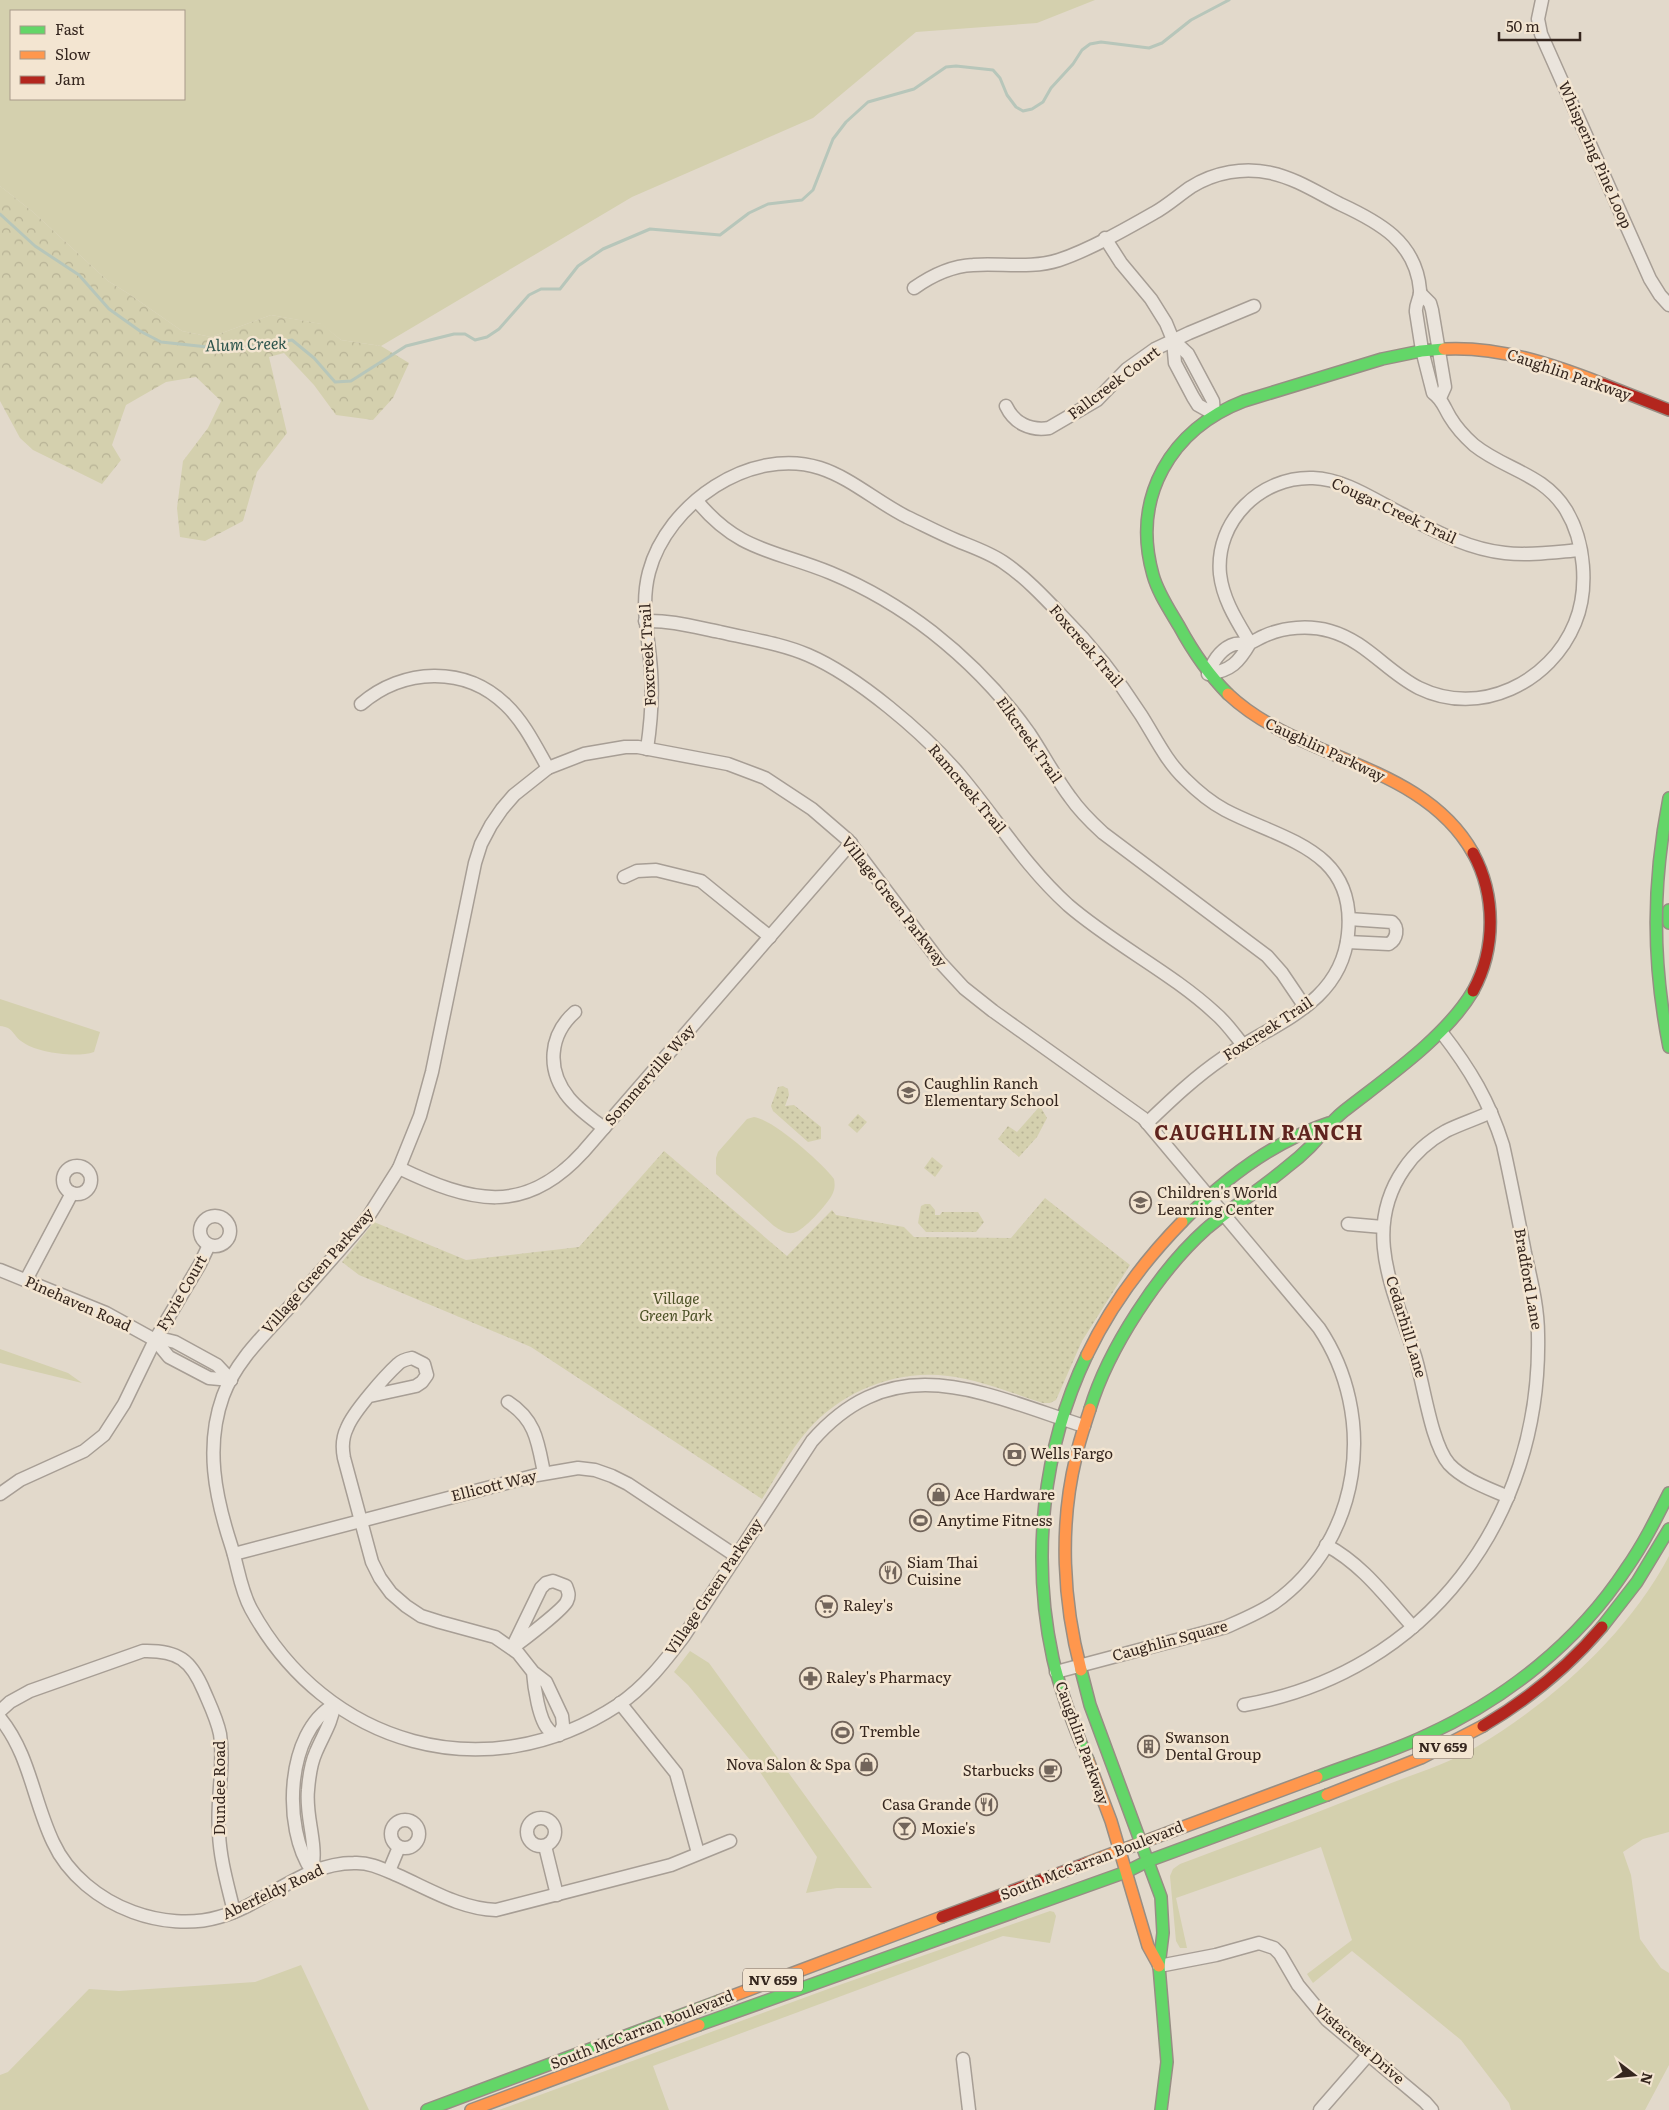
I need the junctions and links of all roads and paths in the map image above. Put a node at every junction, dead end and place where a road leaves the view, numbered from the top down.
1 (1542, 0) edge
2 (1105, 238) junction
3 (914, 288) dead end
4 (1420, 293) junction
5 (1669, 305) edge
6 (1254, 306) dead end
7 (1173, 340) junction
8 (1438, 348) junction
9 (1422, 350) junction
10 (1440, 398) junction
11 (1006, 406) dead end
12 (1669, 410) edge
13 (1214, 414) junction
14 (697, 501) junction
15 (1580, 550) junction
16 (645, 621) junction
17 (1250, 643) junction
18 (1208, 674) junction
19 (360, 704) dead end
20 (647, 749) junction
21 (548, 768) junction
22 (1669, 798) edge
23 (851, 843) junction
24 (624, 877) dead end
25 (1669, 910) edge
26 (1349, 919) junction
27 (1669, 923) edge
28 (770, 937) junction
29 (1347, 942) junction
30 (1305, 1008) junction
31 (575, 1012) dead end
32 (1442, 1033) junction
33 (1243, 1044) junction
34 (1669, 1047) edge
35 (1491, 1112) junction
36 (1147, 1123) junction
37 (1329, 1123) junction
38 (604, 1128) junction
39 (399, 1168) junction
40 (72, 1193) dead end
41 (1208, 1197) junction
42 (1223, 1214) junction
43 (1348, 1224) dead end
44 (1383, 1227) junction
45 (209, 1245) dead end
46 (0, 1270) edge
47 (26, 1280) junction
48 (155, 1340) junction
49 (230, 1380) junction
50 (370, 1396) dead end
51 (508, 1402) dead end
52 (1062, 1419) junction
53 (1084, 1426) junction
54 (544, 1473) junction
55 (1669, 1493) edge
56 (0, 1494) edge
57 (1508, 1497) junction
58 (361, 1520) junction
59 (1669, 1529) edge
60 (1326, 1545) junction
61 (234, 1554) junction
62 (736, 1556) junction
63 (1414, 1627) junction
64 (512, 1648) junction
65 (1078, 1666) junction
66 (533, 1672) junction
67 (1056, 1672) junction
68 (620, 1704) junction
69 (334, 1705) junction
70 (1244, 1705) dead end
71 (0, 1711) edge
72 (0, 1718) edge
73 (559, 1735) junction
74 (730, 1841) dead end
75 (1140, 1842) junction
76 (545, 1846) dead end
77 (399, 1847) dead end
78 (1120, 1851) junction
79 (698, 1852) junction
80 (1148, 1861) junction
81 (312, 1870) junction
82 (389, 1871) junction
83 (1126, 1872) junction
84 (557, 1895) junction
85 (234, 1912) junction
86 (1159, 1966) junction
87 (1368, 2055) junction
88 (963, 2059) dead end
89 (427, 2110) edge
90 (471, 2110) edge
91 (969, 2110) edge
92 (1161, 2110) edge
93 (1320, 2110) edge
94 (1432, 2110) edge

1 - 5 street, Whispering Pine Loop
2 - 3 street
2 - 4 street
2 - 7 street
4 - 8 street
4 - 9 street
6 - 7 street, Fallcreek Court
7 - 11 street, Fallcreek Court
7 - 13 street
8 - 9 street, Caughlin Parkway
8 - 10 street
8 - 12 street, Caughlin Parkway
9 - 10 street
9 - 13 street, Caughlin Parkway
10 - 15 street
13 - 18 street, Caughlin Parkway
14 - 16 street, Foxcreek Trail
14 - 26 street, Foxcreek Trail
14 - 30 street, Elkcreek Trail
15 - 17 street
15 - 17 street, Cougar Creek Trail
16 - 20 street, Foxcreek Trail
16 - 33 street, Ramcreek Trail
17 - 18 street
18 - 32 street, Caughlin Parkway
19 - 21 street
20 - 21 street, Village Green Parkway
20 - 23 street, Village Green Parkway
21 - 39 street, Village Green Parkway
22 - 34 street
23 - 28 street, Sommerville Way
23 - 36 street, Village Green Parkway
24 - 28 street
25 - 27 street
26 - 29 street, Foxcreek Trail
26 - 29 street
28 - 38 street, Sommerville Way
29 - 30 street, Foxcreek Trail
30 - 33 street, Foxcreek Trail
31 - 38 street
32 - 35 street, Bradford Lane
32 - 37 street, Caughlin Parkway
33 - 36 street, Foxcreek Trail
35 - 44 street, Cedarhill Lane
35 - 57 street, Bradford Lane
36 - 41 street, Village Green Parkway
37 - 41 street, Caughlin Parkway
37 - 42 street, Caughlin Parkway
38 - 39 street, Sommerville Way
39 - 49 street, Village Green Parkway
40 - 47 street
41 - 42 street, Village Green Parkway
41 - 52 street, Caughlin Parkway
42 - 53 street, Caughlin Parkway
42 - 60 street, Caughlin Square
43 - 44 street
44 - 57 street, Cedarhill Lane
45 - 48 street, Fyvie Court
46 - 47 street, Pinehaven Road
47 - 48 street, Pinehaven Road
48 - 49 street, Pinehaven Road
48 - 56 street
49 - 61 street, Village Green Parkway
50 - 58 street
51 - 54 street
52 - 53 street, Village Green Parkway
52 - 62 street, Village Green Parkway
52 - 67 street, Caughlin Parkway
53 - 65 street, Caughlin Parkway
54 - 58 street, Ellicott Way
54 - 62 street, Ellicott Way
55 - 75 street, South McCarran Boulevard / NV 659
57 - 63 street, Bradford Lane
58 - 61 street, Ellicott Way
58 - 64 street
59 - 80 street, South McCarran Boulevard / NV 659
60 - 63 street
60 - 65 street, Caughlin Square
61 - 69 street, Village Green Parkway
62 - 68 street, Village Green Parkway
63 - 70 street, Bradford Lane
64 - 64 street
64 - 66 street
65 - 67 street, Caughlin Square
65 - 75 street, Caughlin Parkway
66 - 73 street
66 - 73 street
67 - 78 street, Caughlin Parkway
68 - 73 street, Village Green Parkway
68 - 79 street
69 - 73 street, Village Green Parkway
69 - 81 street
71 - 85 street, Dundee Road
72 - 85 street, Aberfeldy Road
74 - 79 street, Aberfeldy Road
75 - 78 street, South McCarran Boulevard / NV 659
75 - 80 street, Caughlin Parkway
76 - 84 street
77 - 82 street
78 - 83 street, Caughlin Parkway
78 - 89 street, South McCarran Boulevard / NV 659
79 - 84 street, Aberfeldy Road
80 - 83 street, South McCarran Boulevard / NV 659
80 - 86 street, Caughlin Parkway
81 - 82 street, Aberfeldy Road
81 - 85 street, Aberfeldy Road
82 - 84 street, Aberfeldy Road
83 - 86 street, Caughlin Parkway
83 - 90 street, South McCarran Boulevard / NV 659
86 - 87 street, Vistacrest Drive
86 - 92 street
87 - 93 street
87 - 94 street, Vistacrest Drive
88 - 91 street

